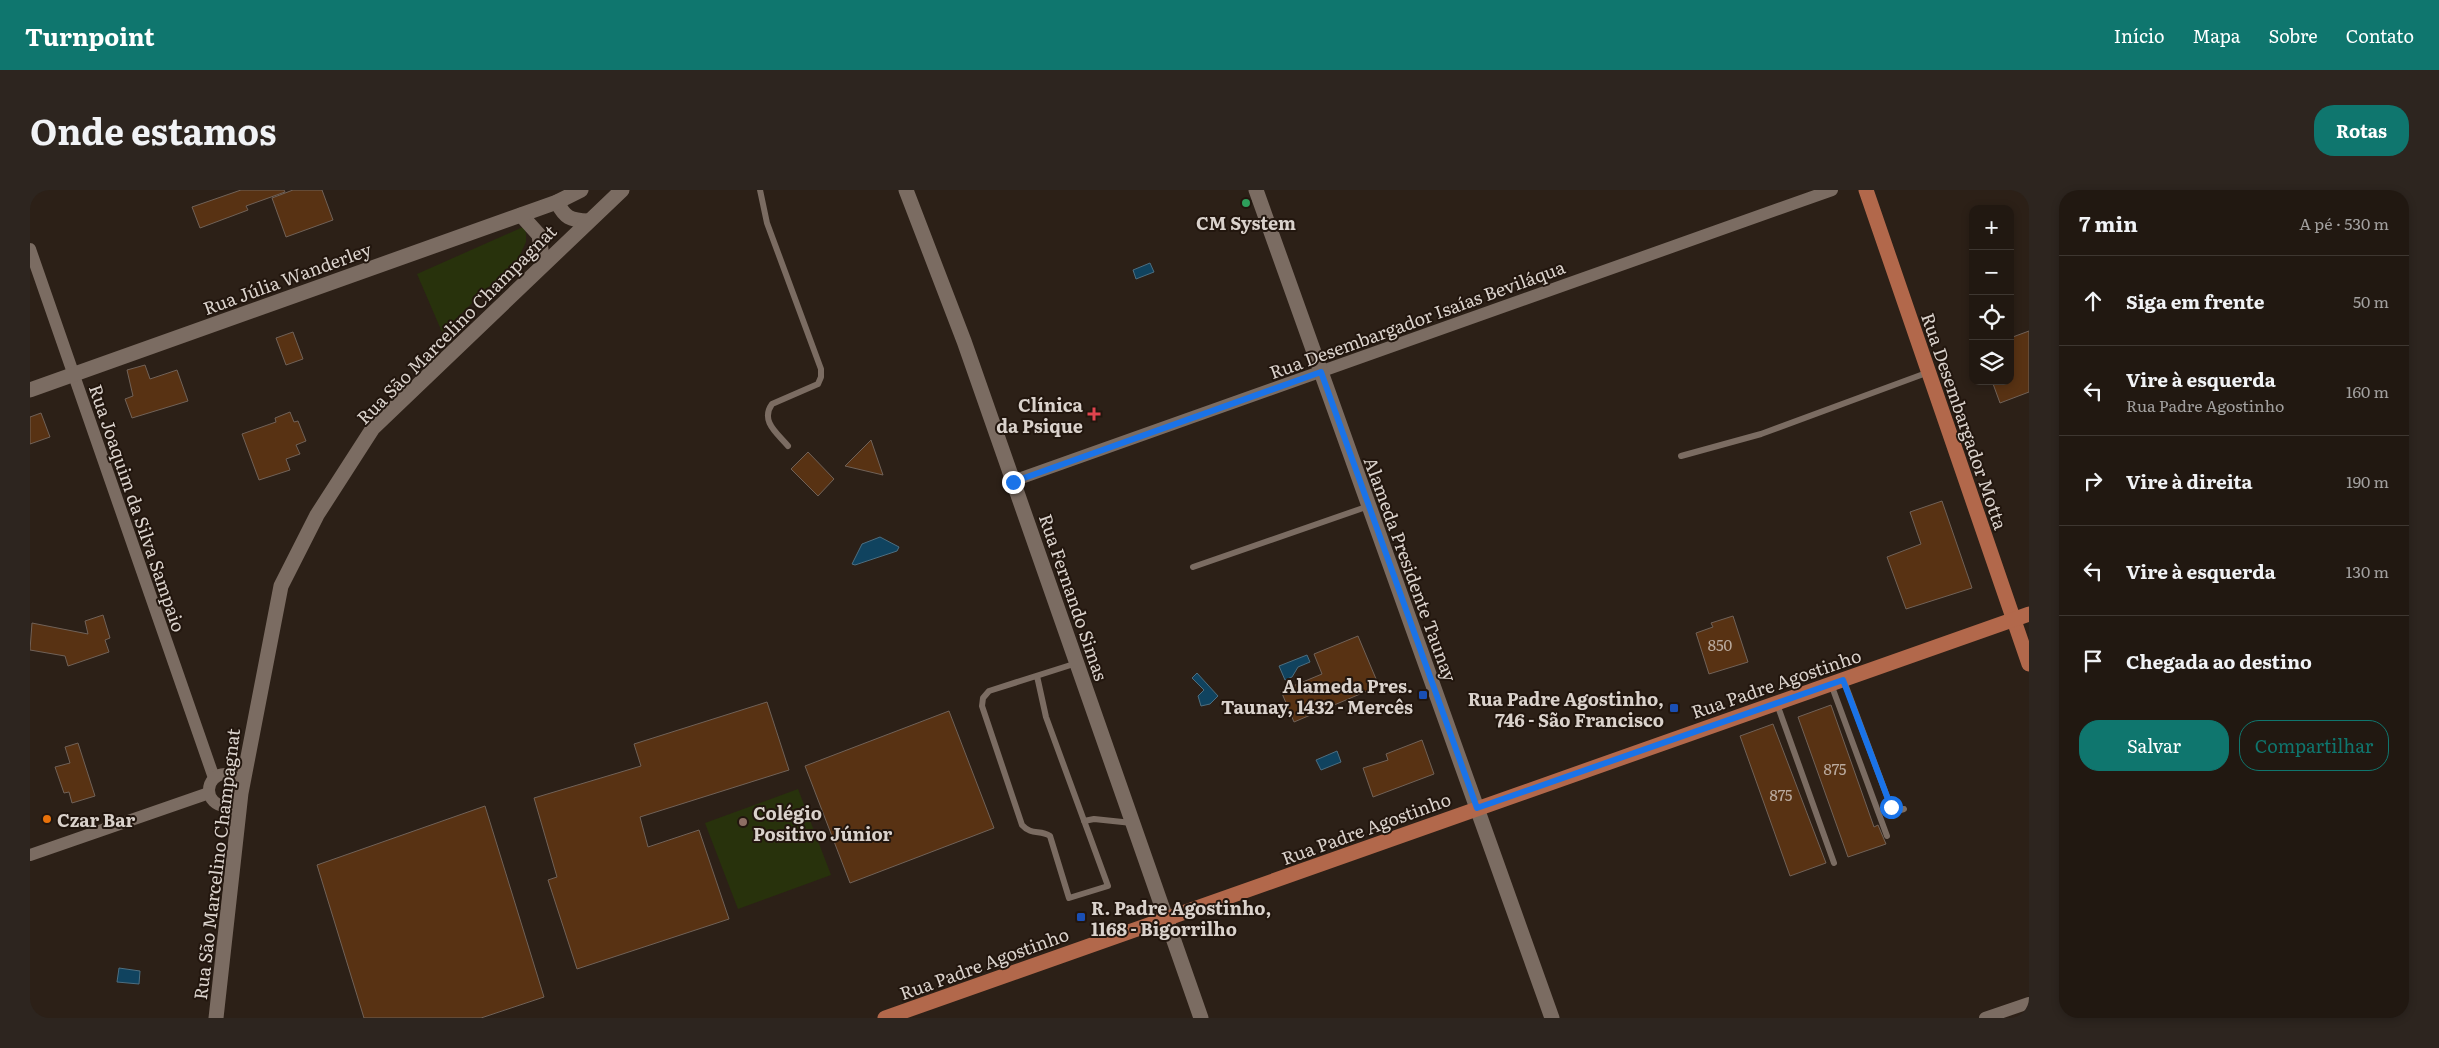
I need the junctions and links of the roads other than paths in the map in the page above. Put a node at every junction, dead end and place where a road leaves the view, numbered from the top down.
1 (581, 190) edge
2 (622, 190) edge
3 (760, 190) edge
4 (906, 190) edge
5 (1256, 190) edge
6 (1832, 190) edge
7 (1866, 190) edge
8 (556, 196) edge
9 (521, 215) junction
10 (588, 221) junction
11 (30, 249) edge
12 (543, 264) junction
13 (1321, 372) junction
14 (1928, 372) junction
15 (73, 374) junction
16 (30, 390) edge
17 (788, 446) dead end
18 (1682, 456) dead end
19 (1013, 482) junction
20 (1369, 506) junction
21 (1193, 567) dead end
22 (2029, 614) edge
23 (2014, 620) junction
24 (1077, 662) junction
25 (2029, 664) edge
26 (1037, 676) junction
27 (1837, 682) junction
28 (1777, 703) junction
29 (214, 778) junction
30 (209, 793) junction
31 (241, 793) junction
32 (1477, 808) junction
33 (1904, 809) dead end
34 (1084, 821) junction
35 (1133, 823) junction
36 (1887, 836) dead end
37 (30, 855) edge
38 (1834, 863) dead end
39 (1166, 918) junction
40 (2029, 1003) edge
41 (216, 1018) edge
42 (885, 1018) edge
43 (1201, 1018) edge
44 (1552, 1018) edge
45 (1985, 1018) edge

1 - 8 main road, Rua São Marcelino Champagnat
2 - 10 main road, Rua São Marcelino Champagnat
3 - 17 lane
4 - 19 main road, Rua Fernando Simas
5 - 13 main road, Alameda Presidente Taunay
6 - 13 street, Rua Desembargador Isaías Beviláqua
7 - 14 main road, Rua Desembargador Motta
8 - 9 main road, Rua Júlia Wanderley
8 - 10 main road
9 - 12 main road
9 - 15 main road, Rua Júlia Wanderley
10 - 12 main road, Rua São Marcelino Champagnat
11 - 15 street, Rua Joaquim da Silva Sampaio
12 - 31 main road, Rua São Marcelino Champagnat
13 - 19 street, Rua Desembargador Isaías Beviláqua
13 - 20 main road, Alameda Presidente Taunay
14 - 18 lane
14 - 23 main road, Rua Desembargador Motta
15 - 16 main road, Rua Júlia Wanderley
15 - 29 street, Rua Joaquim da Silva Sampaio
19 - 24 main road, Rua Fernando Simas
20 - 21 lane
20 - 32 main road, Alameda Presidente Taunay
22 - 23 main road, Rua Padre Agostinho
23 - 25 main road, Rua Desembargador Motta
23 - 27 main road, Rua Padre Agostinho
24 - 26 lane
24 - 35 main road, Rua Fernando Simas
26 - 34 lane
26 - 34 lane
27 - 28 main road, Rua Padre Agostinho
27 - 33 lane
27 - 36 lane
28 - 32 main road, Rua Padre Agostinho
28 - 38 lane
29 - 30 street
29 - 31 street
30 - 31 street
30 - 37 street
31 - 41 main road, Rua São Marcelino Champagnat
32 - 39 main road, Rua Padre Agostinho
32 - 44 main road, Alameda Presidente Taunay
34 - 35 lane
35 - 39 main road, Rua Fernando Simas
39 - 42 main road, Rua Padre Agostinho
39 - 43 main road, Rua Fernando Simas
40 - 45 street

